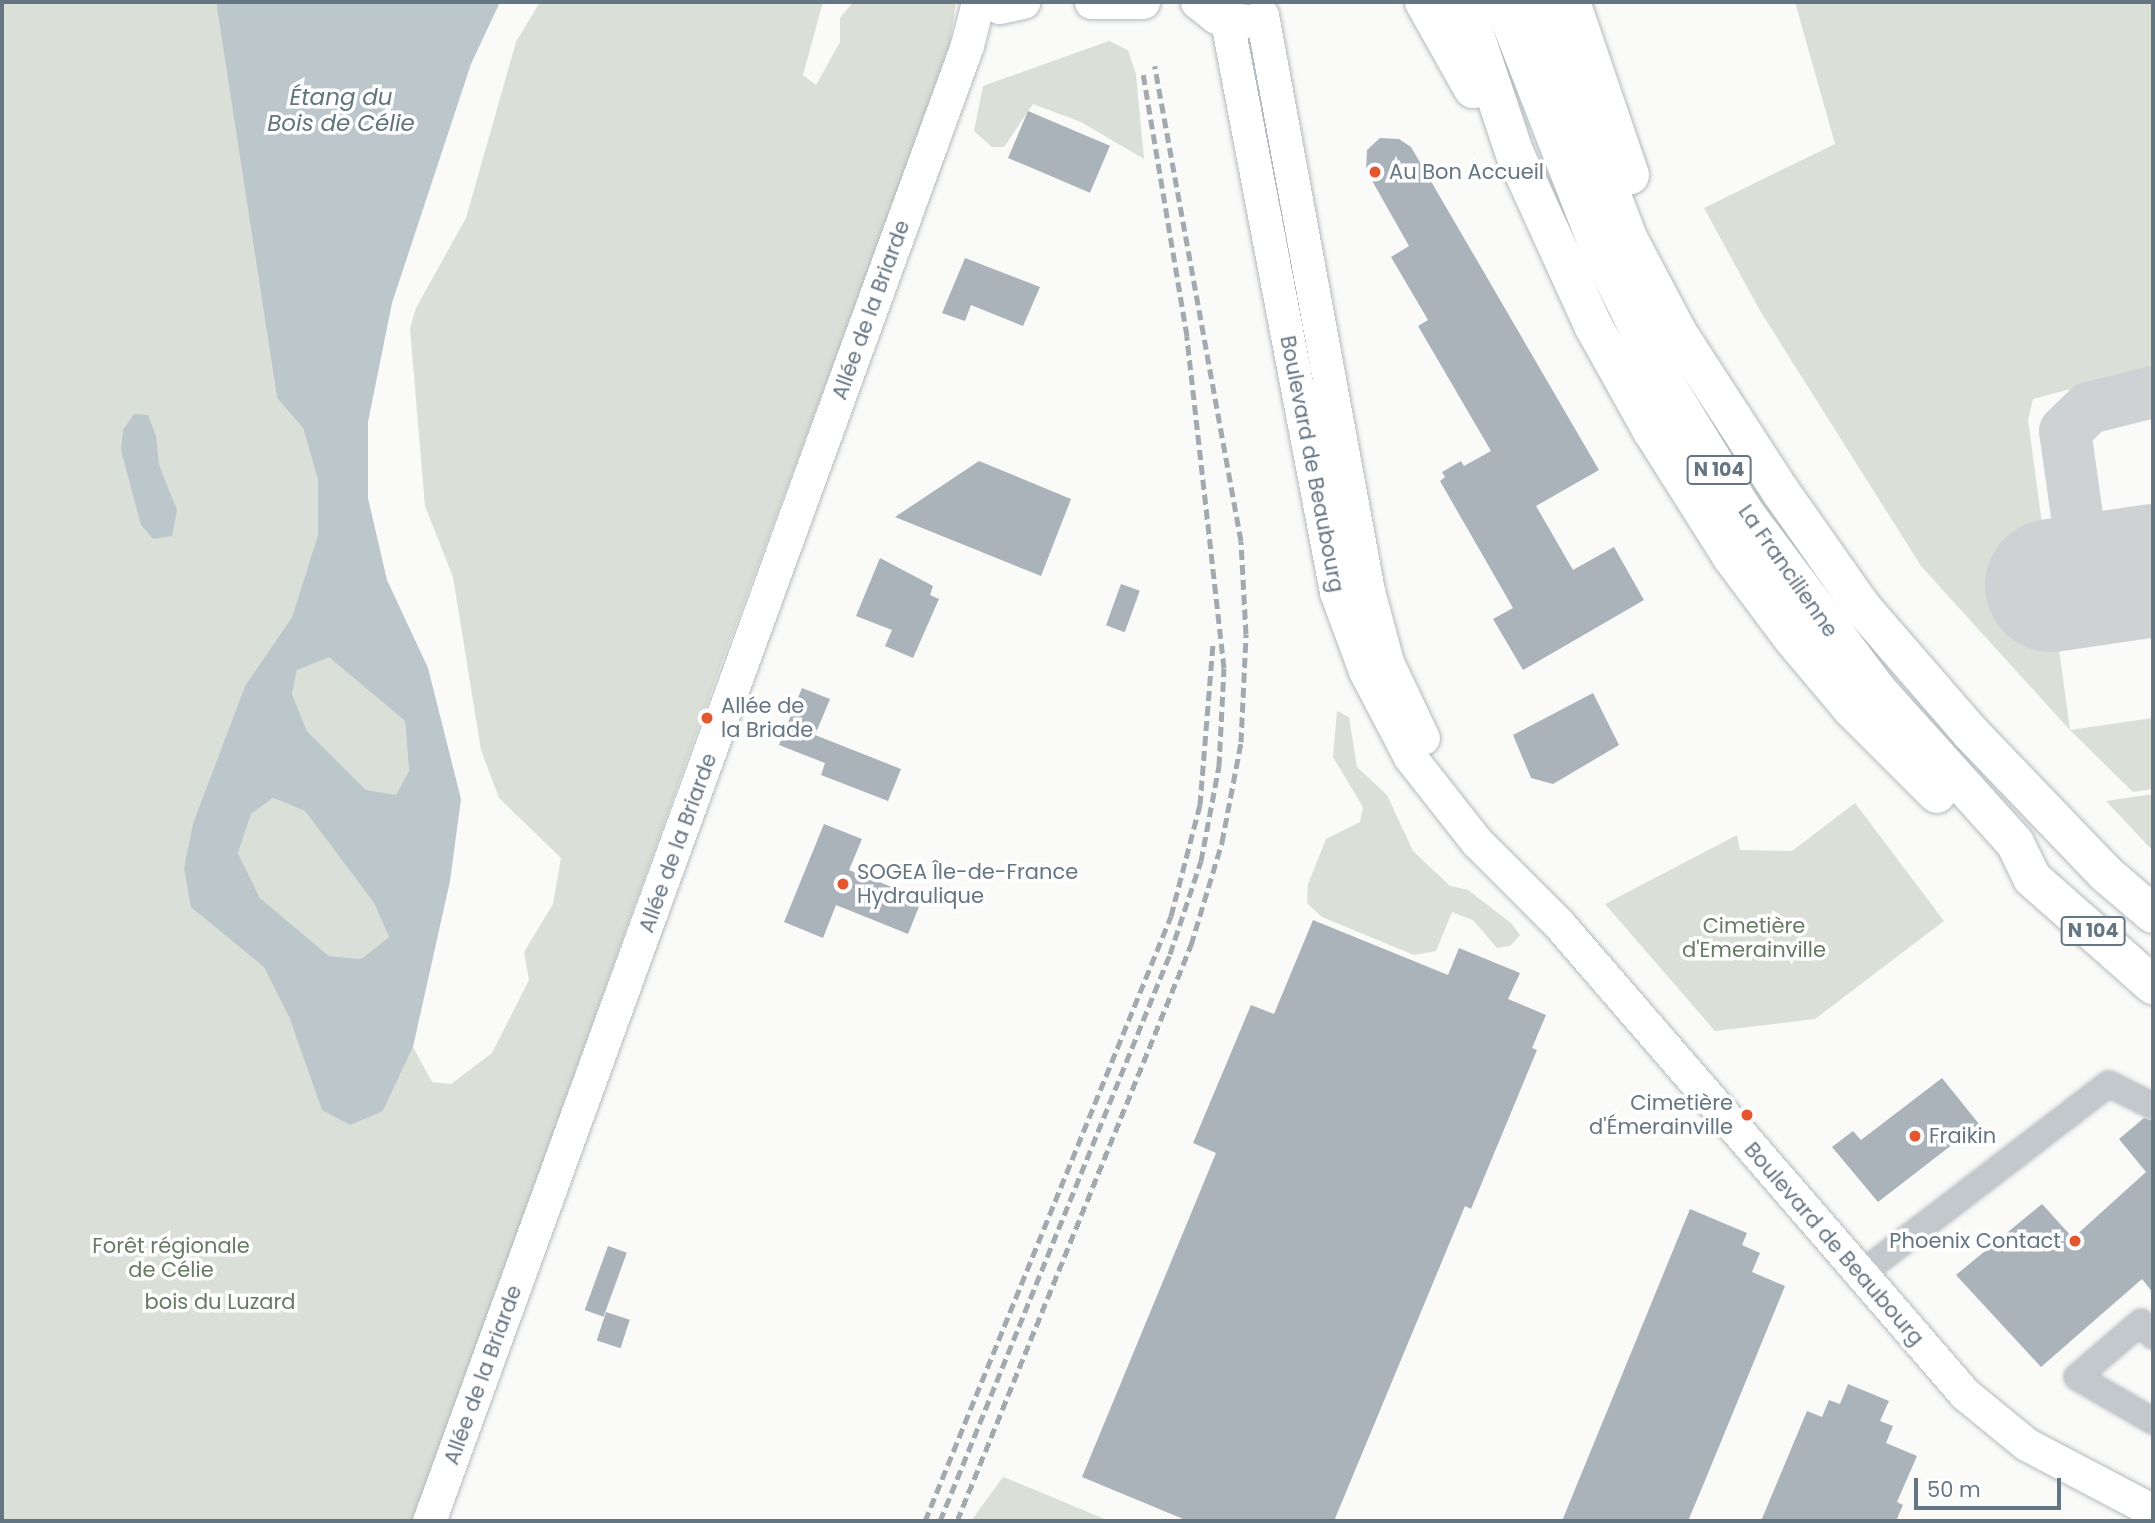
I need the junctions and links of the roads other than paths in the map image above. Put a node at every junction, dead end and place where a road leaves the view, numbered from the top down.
1 (1091, 2) edge
2 (1143, 2) edge
3 (1197, 2) edge
4 (1424, 2) edge
5 (1464, 2) edge
6 (1503, 2) edge
7 (1538, 2) edge
8 (1571, 2) edge
9 (1000, 3) edge
10 (1270, 9) edge
11 (1227, 21) junction
12 (1514, 154) junction
13 (1706, 375) junction
14 (2032, 878) junction
15 (2153, 914) edge
16 (1558, 923) junction
17 (2153, 985) edge
18 (2153, 1107) edge
19 (1861, 1274) junction
20 (2153, 1336) edge
21 (2153, 1421) edge
22 (2153, 1511) edge
23 (429, 1521) edge

1 - 2 main road
3 - 11 main road
4 - 12 highway
5 - 12 highway
6 - 14 highway, La Francilienne / N 104
7 - 13 highway, La Francilienne / N 104
8 - 13 highway
9 - 23 main road, Allée de la Briarde
10 - 11 main road
10 - 16 main road, Boulevard de Beaubourg
11 - 16 main road, Boulevard de Beaubourg
12 - 14 highway
13 - 15 highway, La Francilienne / N 104
14 - 17 highway, La Francilienne / N 104
16 - 19 main road, Boulevard de Beaubourg
18 - 19 street
19 - 22 main road, Boulevard de Beaubourg
20 - 21 street

